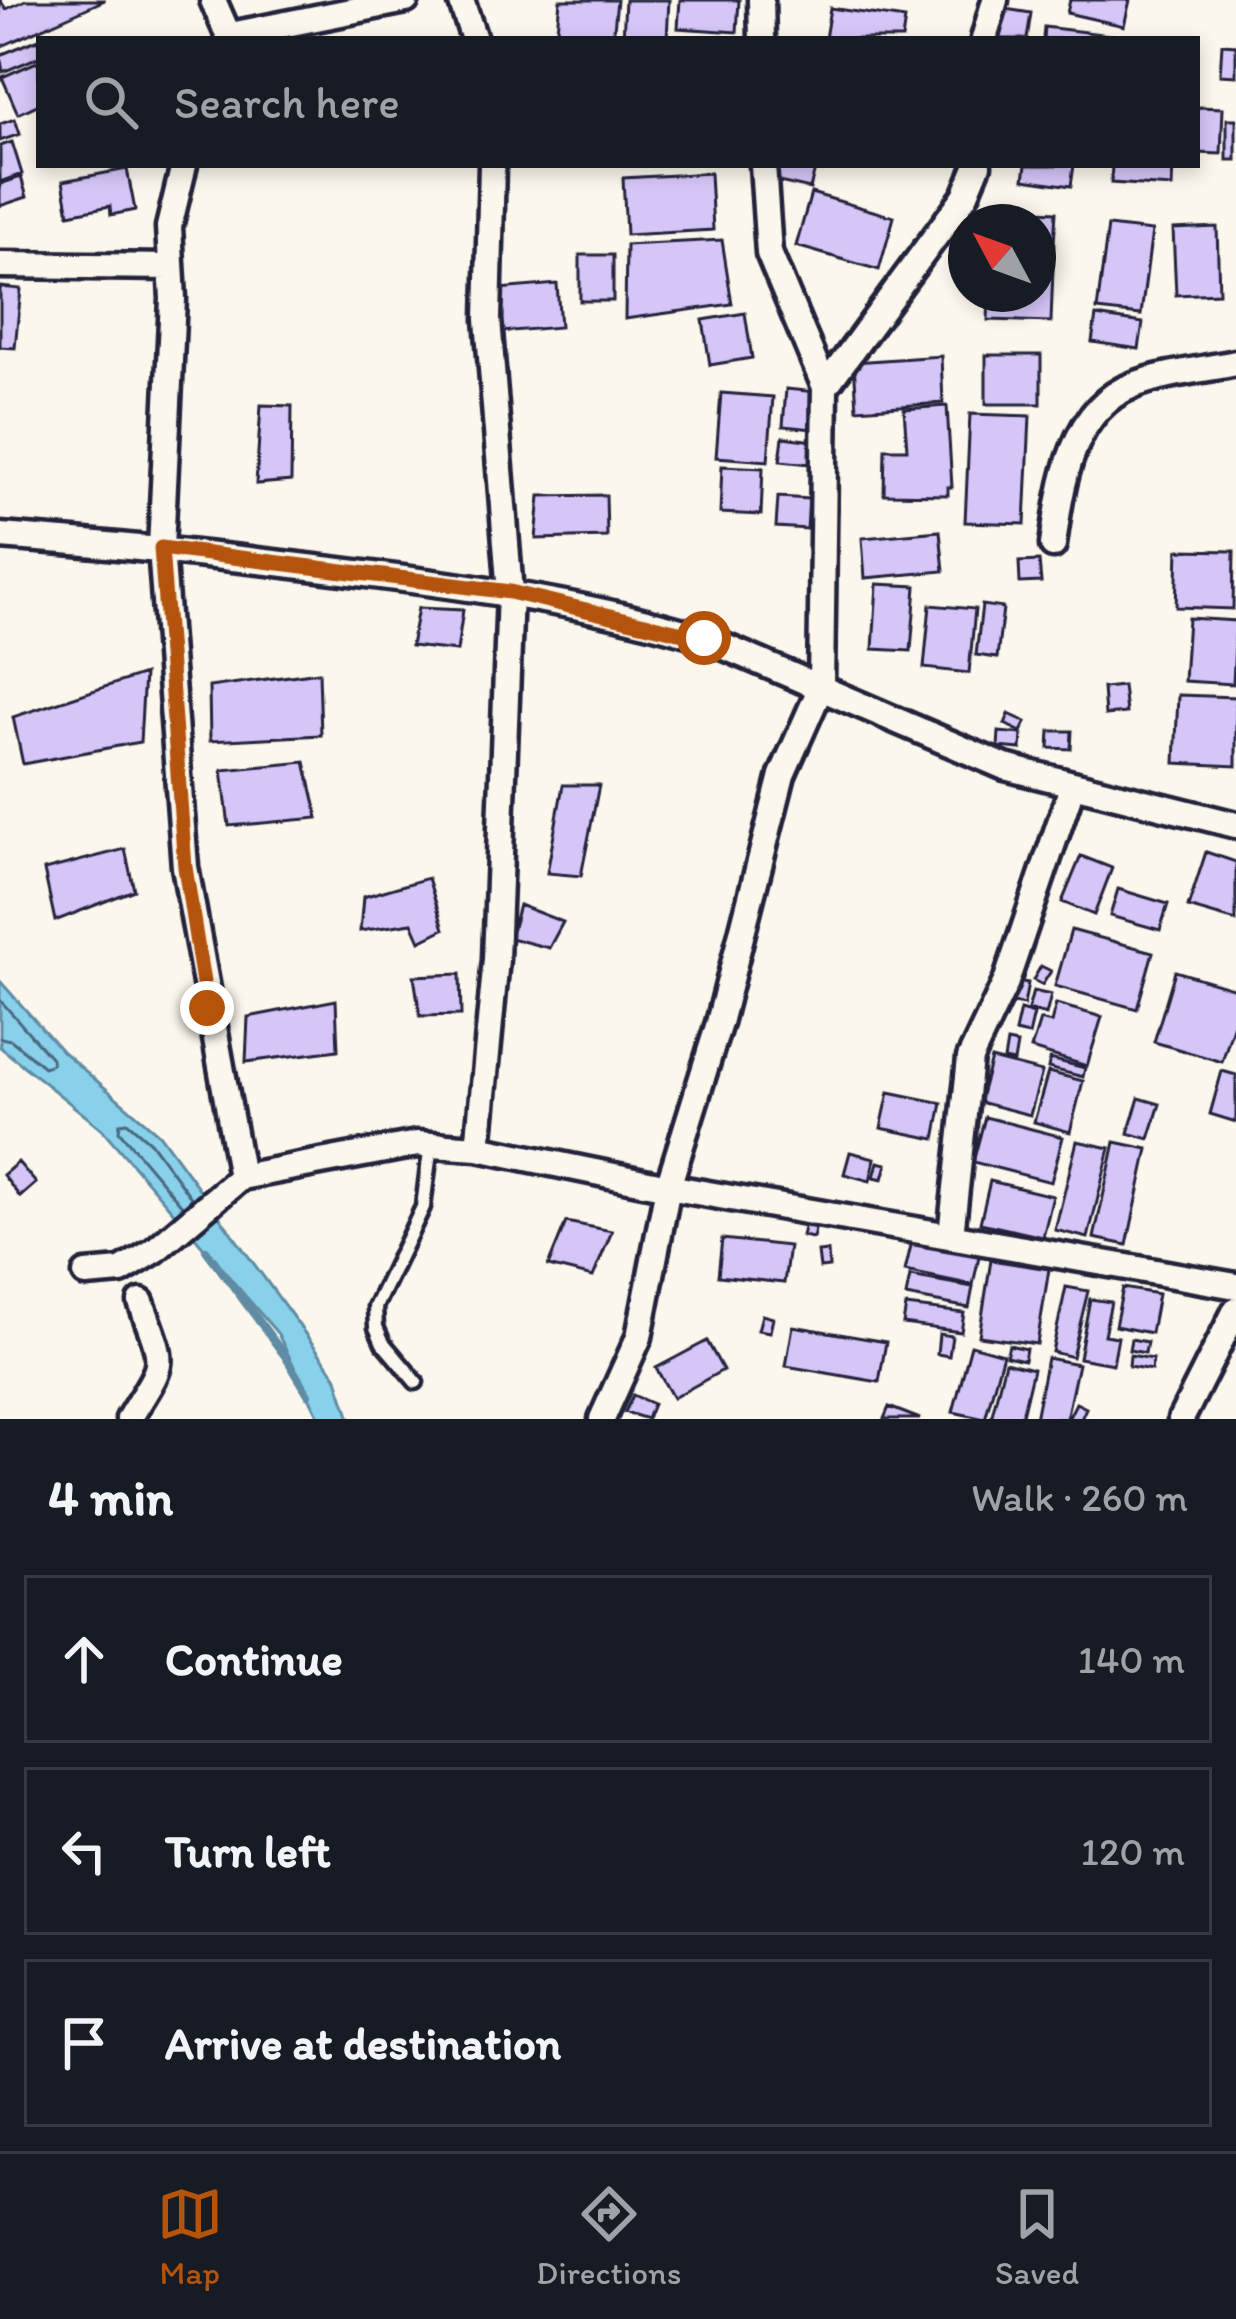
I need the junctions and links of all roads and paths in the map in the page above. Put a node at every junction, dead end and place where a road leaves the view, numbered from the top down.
1 (213, 0) edge
2 (406, 0) edge
3 (461, 0) edge
4 (761, 0) edge
5 (994, 0) edge
6 (230, 36) edge
7 (235, 36) edge
8 (473, 36) edge
9 (762, 36) edge
10 (985, 36) edge
11 (183, 168) edge
12 (492, 168) edge
13 (763, 168) edge
14 (977, 168) edge
15 (0, 266) edge
16 (171, 267) junction
17 (1236, 363) edge
18 (826, 387) junction
19 (0, 536) edge
20 (1053, 544) dead end
21 (161, 548) junction
22 (510, 592) junction
23 (821, 687) junction
24 (1072, 784) junction
25 (1236, 825) edge
26 (431, 1144) junction
27 (478, 1148) junction
28 (241, 1177) junction
29 (668, 1187) junction
30 (951, 1235) junction
31 (86, 1274) dead end
32 (1236, 1286) edge
33 (141, 1302) dead end
34 (1236, 1310) edge
35 (416, 1382) dead end
36 (129, 1419) edge
37 (602, 1419) edge
38 (1181, 1419) edge

1 - 6 street
2 - 7 street
3 - 8 street
4 - 9 street
5 - 10 street
11 - 16 street
12 - 22 street
13 - 18 street
14 - 18 street
15 - 16 street
16 - 21 street
17 - 20 street
18 - 23 street
19 - 21 street
21 - 22 street
21 - 28 street
22 - 23 street
22 - 27 street
23 - 24 street
23 - 29 street
24 - 25 street
24 - 30 street
26 - 27 street
26 - 28 street
26 - 35 lane
27 - 29 street
28 - 31 street
29 - 30 street
29 - 37 street
30 - 32 street
33 - 36 street
34 - 38 street

